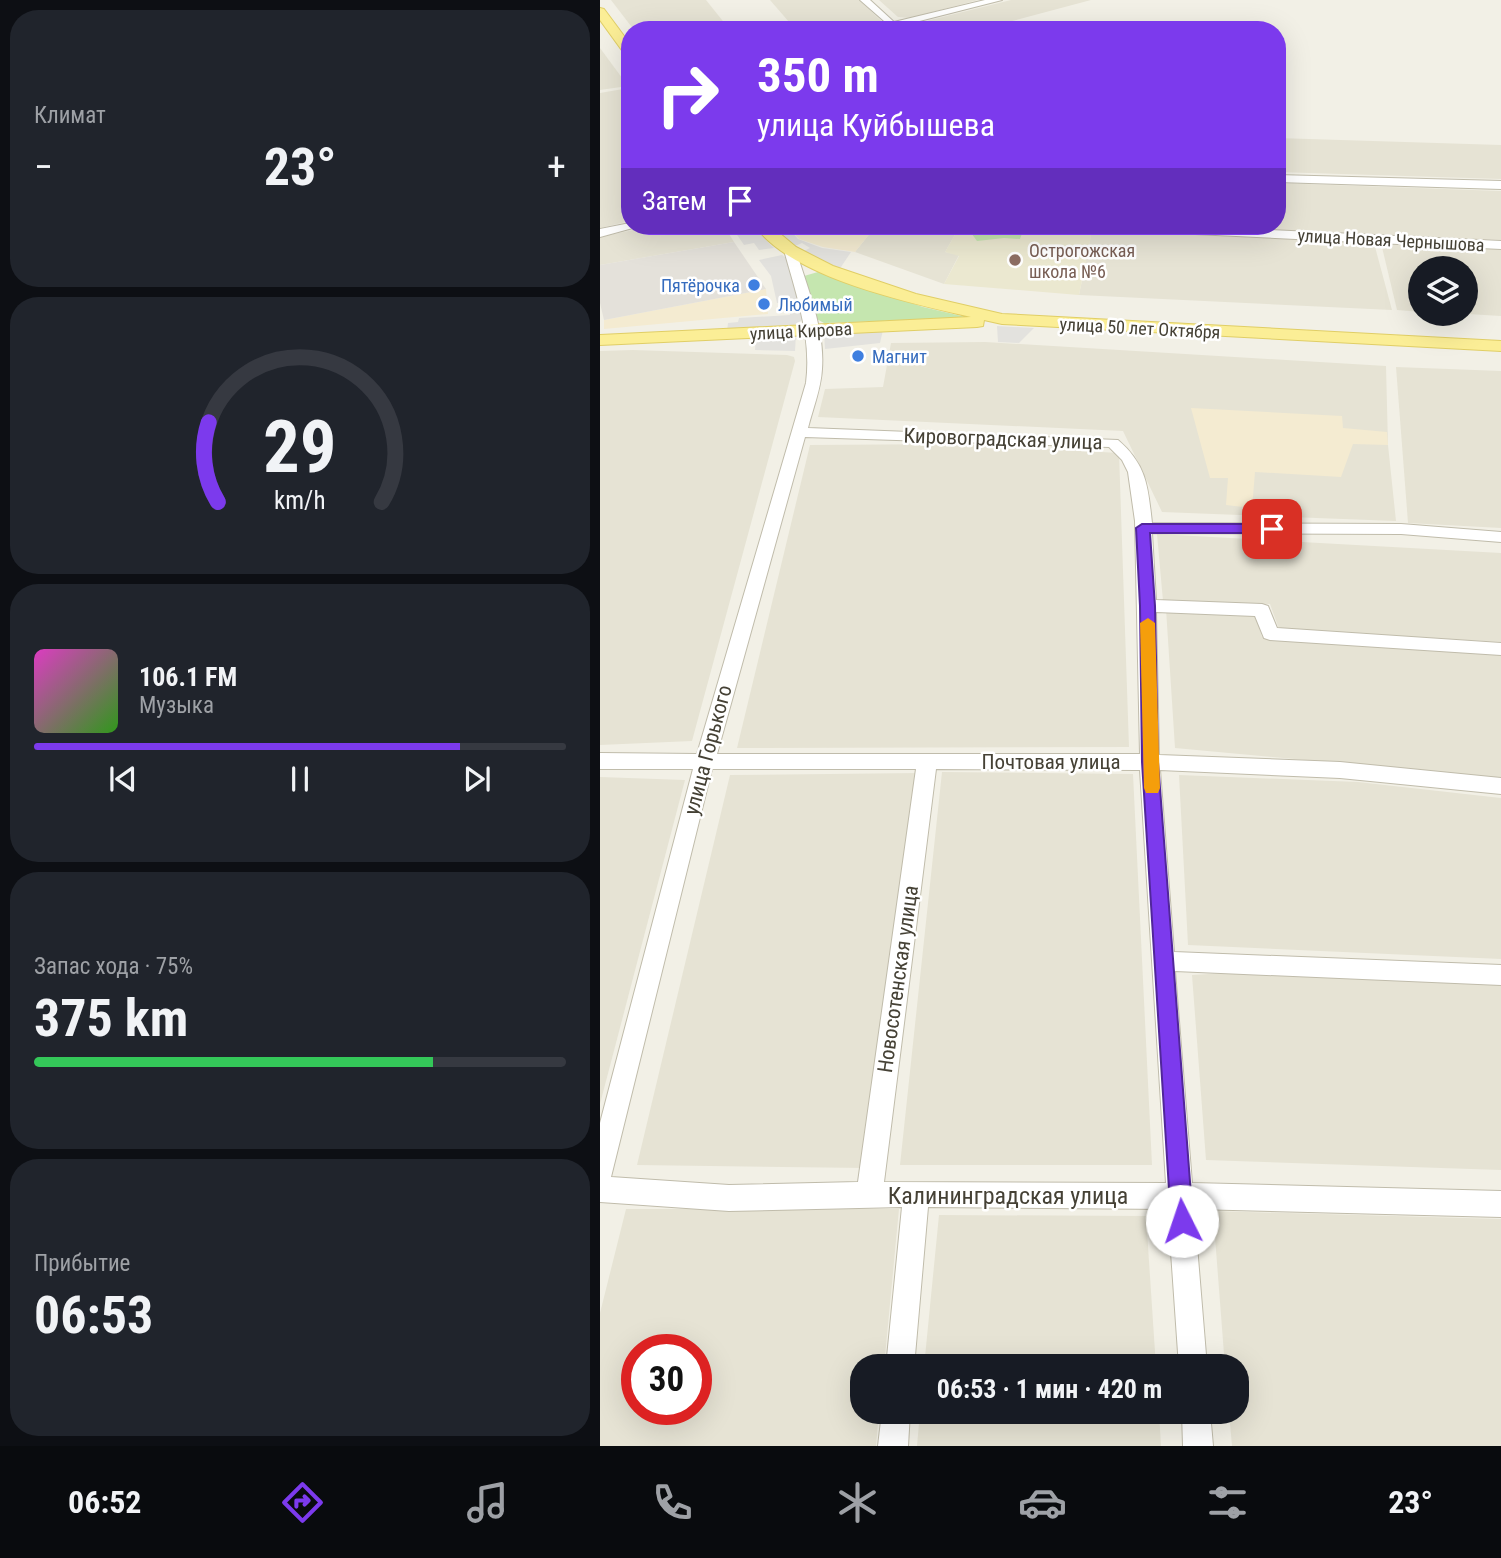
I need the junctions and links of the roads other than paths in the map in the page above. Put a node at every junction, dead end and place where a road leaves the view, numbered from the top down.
1 (865, 0) edge
2 (997, 0) edge
3 (600, 12) edge
4 (888, 21) edge
5 (917, 21) edge
6 (621, 40) edge
7 (1286, 178) edge
8 (1501, 185) edge
9 (621, 229) edge
10 (600, 233) edge
11 (1286, 234) edge
12 (770, 235) edge
13 (1501, 245) edge
14 (790, 250) junction
15 (1002, 319) junction
16 (811, 331) junction
17 (600, 340) edge
18 (1501, 346) edge
19 (798, 432) junction
20 (1142, 528) junction
21 (1501, 537) edge
22 (1147, 606) junction
23 (1501, 649) edge
24 (600, 761) edge
25 (927, 762) junction
26 (1150, 762) junction
27 (704, 763) junction
28 (1501, 786) edge
29 (1165, 961) junction
30 (1501, 975) edge
31 (600, 1172) edge
32 (600, 1189) edge
33 (916, 1194) junction
34 (869, 1195) junction
35 (1180, 1196) junction
36 (1501, 1204) edge
37 (901, 1354) edge
38 (1192, 1354) edge
39 (895, 1424) edge
40 (1197, 1424) edge
41 (893, 1446) edge
42 (1198, 1446) edge

1 - 4 street
2 - 5 street
3 - 6 main road
7 - 8 street
9 - 10 street
11 - 13 street, улица Новая Чернышова
12 - 14 main road, улица 50 лет Октября
14 - 15 main road, улица 50 лет Октября
14 - 16 street
15 - 16 main road, улица Кирова
15 - 18 main road, улица 50 лет Октября
16 - 17 main road, улица Кирова
16 - 19 street, улица Горького
19 - 20 street, Кировоградская улица
19 - 27 street, улица Горького
20 - 21 street
20 - 22 street, Кировоградская улица
22 - 23 street
22 - 26 street, Кировоградская улица
24 - 27 street, Почтовая улица
25 - 26 street, Почтовая улица
25 - 27 street, Почтовая улица
25 - 34 street, Новосотенская улица
26 - 28 street, Почтовая улица
26 - 29 street, Кировоградская улица
27 - 31 street, улица Горького
29 - 30 street
29 - 35 street, Кировоградская улица
32 - 34 street, Калининградская улица
33 - 34 street, Калининградская улица
33 - 35 street, Калининградская улица
33 - 37 street
35 - 36 street, Калининградская улица
35 - 38 street, Кировоградская улица
39 - 41 street
40 - 42 street

